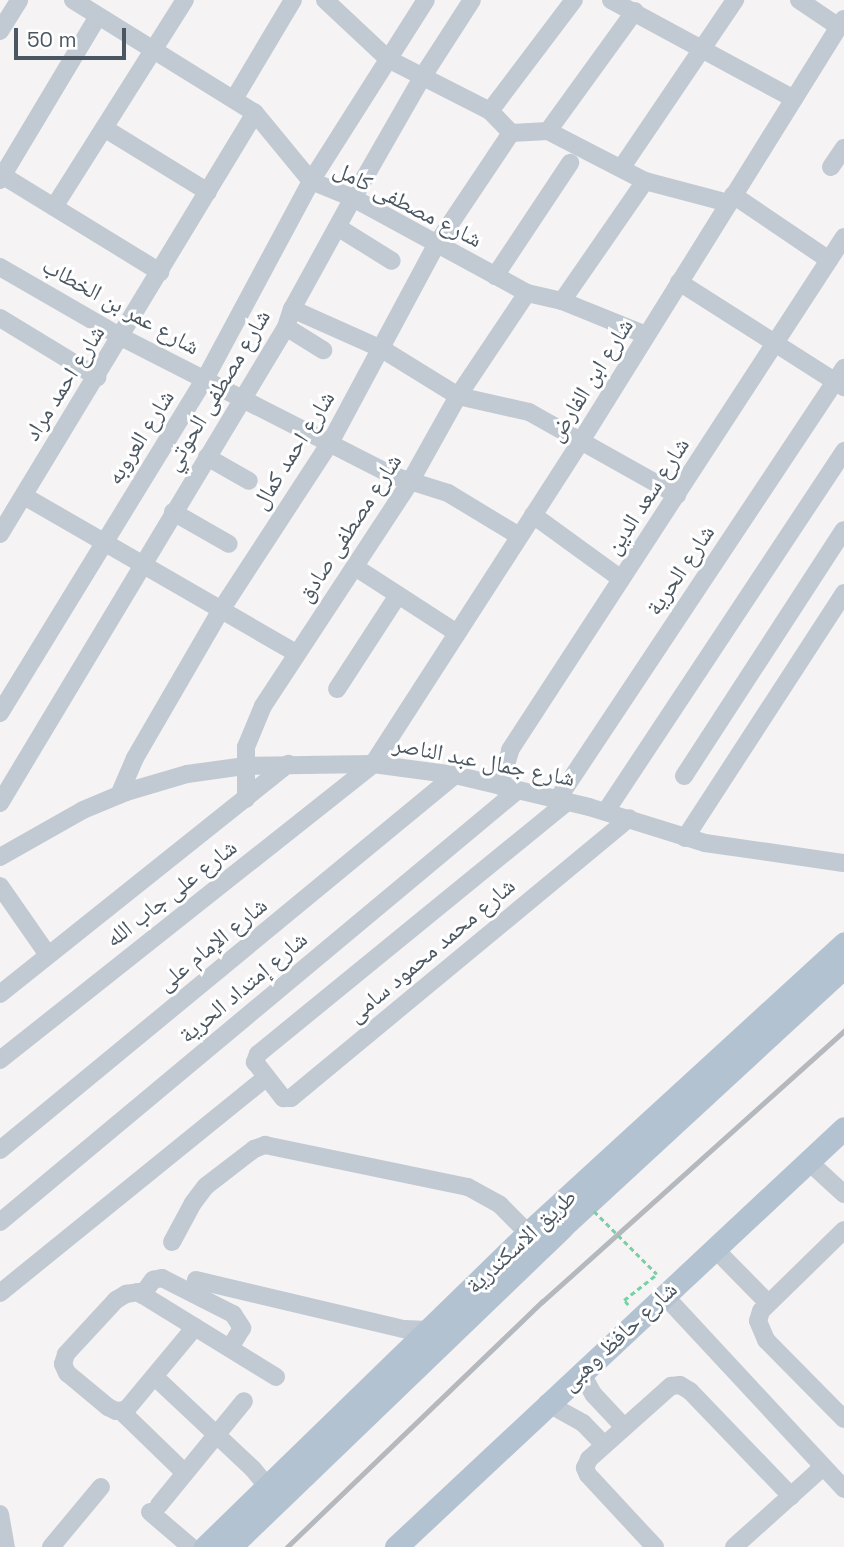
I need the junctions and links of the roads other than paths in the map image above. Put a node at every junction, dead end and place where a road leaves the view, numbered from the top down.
1 (19, 0) edge
2 (72, 0) edge
3 (186, 0) edge
4 (293, 0) edge
5 (325, 0) edge
6 (426, 0) edge
7 (472, 0) edge
8 (574, 0) edge
9 (611, 0) edge
10 (735, 0) edge
11 (799, 0) edge
12 (635, 11) junction
13 (98, 16) junction
14 (841, 23) edge
15 (0, 31) edge
16 (703, 49) junction
17 (155, 50) junction
18 (388, 59) junction
19 (423, 76) junction
20 (794, 99) junction
21 (234, 100) junction
22 (490, 111) junction
23 (255, 113) junction
24 (104, 128) junction
25 (548, 131) junction
26 (511, 133) junction
27 (844, 148) edge
28 (570, 163) dead end
29 (622, 167) junction
30 (831, 167) dead end
31 (1, 176) edge
32 (311, 181) junction
33 (645, 181) junction
34 (208, 192) junction
35 (353, 198) junction
36 (731, 199) junction
37 (54, 207) junction
38 (339, 228) junction
39 (844, 237) edge
40 (436, 245) junction
41 (829, 260) junction
42 (392, 261) dead end
43 (0, 267) edge
44 (160, 272) junction
45 (495, 276) junction
46 (679, 282) junction
47 (527, 293) junction
48 (562, 300) junction
49 (292, 309) junction
50 (3, 326) edge
51 (286, 327) junction
52 (646, 335) junction
53 (121, 337) junction
54 (775, 344) junction
55 (382, 349) junction
56 (323, 350) dead end
57 (97, 377) junction
58 (205, 379) junction
59 (841, 379) edge
60 (458, 396) junction
61 (243, 398) junction
62 (331, 441) junction
63 (581, 441) junction
64 (844, 451) edge
65 (207, 457) junction
66 (248, 481) dead end
67 (410, 482) junction
68 (677, 495) junction
69 (24, 496) junction
70 (173, 512) junction
71 (533, 514) junction
72 (844, 530) edge
73 (0, 534) edge
74 (520, 536) junction
75 (103, 542) junction
76 (229, 544) dead end
77 (142, 564) junction
78 (355, 567) junction
79 (621, 579) junction
80 (844, 593) edge
81 (398, 595) junction
82 (222, 610) junction
83 (457, 633) junction
84 (296, 653) junction
85 (337, 689) dead end
86 (0, 713) edge
87 (288, 764) junction
88 (373, 764) junction
89 (245, 766) junction
90 (455, 775) junction
91 (684, 776) dead end
92 (500, 786) junction
93 (518, 790) junction
94 (119, 795) junction
95 (246, 799) junction
96 (562, 801) junction
97 (0, 803) edge
98 (606, 811) junction
99 (629, 818) junction
100 (685, 838) junction
101 (0, 857) edge
102 (844, 863) edge
103 (0, 886) edge
104 (844, 943) edge
105 (48, 955) junction
106 (844, 967) edge
107 (0, 994) edge
108 (0, 1060) edge
109 (267, 1077) junction
110 (844, 1128) edge
111 (0, 1150) edge
112 (808, 1161) junction
113 (844, 1194) edge
114 (0, 1222) edge
115 (844, 1230) edge
116 (528, 1233) junction
117 (172, 1242) dead end
118 (714, 1248) junction
119 (195, 1280) dead end
120 (661, 1284) junction
121 (0, 1293) edge
122 (142, 1294) junction
123 (768, 1303) junction
124 (459, 1314) junction
125 (195, 1327) junction
126 (436, 1336) junction
127 (230, 1348) junction
128 (581, 1372) junction
129 (155, 1377) junction
130 (276, 1377) dead end
131 (244, 1401) dead end
132 (547, 1403) junction
133 (121, 1411) junction
134 (844, 1419) edge
135 (624, 1427) junction
136 (216, 1434) junction
137 (604, 1445) junction
138 (822, 1467) junction
139 (185, 1473) junction
140 (101, 1487) dead end
141 (844, 1489) edge
142 (274, 1495) junction
143 (791, 1496) junction
144 (0, 1514) edge
145 (6, 1547) edge
146 (51, 1547) edge
147 (191, 1547) edge
148 (205, 1547) edge
149 (230, 1547) edge
150 (396, 1547) edge
151 (655, 1547) edge
152 (734, 1547) edge

1 - 15 street
2 - 13 street, شارع مصطفى كامل
3 - 17 street
4 - 21 street
5 - 18 street
6 - 18 street, شارع العروبه
7 - 19 street, شارع مصطفى الحوتي
8 - 22 street
9 - 12 street
10 - 16 street
11 - 14 street
12 - 16 street
12 - 25 street
13 - 17 street, شارع مصطفى كامل
13 - 31 street
14 - 20 street, شارع ابن الفارض
16 - 20 street
16 - 29 street
17 - 21 street, شارع مصطفى كامل
17 - 24 street
18 - 19 street
18 - 32 street, شارع العروبه
19 - 22 street
19 - 35 street, شارع مصطفى الحوتي
20 - 36 street, شارع ابن الفارض
21 - 23 street, شارع مصطفى كامل
22 - 26 street
23 - 32 street, شارع مصطفى كامل
23 - 34 street, شارع احمد مراد
24 - 34 street
24 - 37 street
25 - 26 street
25 - 29 street
26 - 40 street, شارع احمد كمال
27 - 30 street
28 - 45 street
29 - 33 street
31 - 37 street
32 - 35 street, شارع مصطفى كامل
32 - 58 street, شارع العروبه
33 - 36 street
33 - 48 street
34 - 44 street, شارع احمد مراد
35 - 38 street, شارع مصطفى الحوتي
35 - 40 street, شارع مصطفى كامل
36 - 41 street
36 - 46 street, شارع ابن الفارض
37 - 44 street
38 - 42 street
38 - 49 street, شارع مصطفى الحوتي
39 - 41 street, شارع سعد الدين
40 - 45 street, شارع مصطفى كامل
40 - 55 street, شارع احمد كمال
41 - 54 street, شارع سعد الدين
43 - 53 street, شارع عمر بن الخطاب
44 - 53 street, شارع احمد مراد
45 - 47 street, شارع مصطفى كامل
46 - 52 street, شارع ابن الفارض
46 - 54 street
47 - 48 street, شارع مصطفى كامل
47 - 60 street, شارع مصطفى صادق
48 - 52 street, شارع مصطفى كامل
49 - 51 street, شارع مصطفى الحوتي
49 - 55 street
50 - 57 street
51 - 56 street
51 - 61 street, شارع مصطفى الحوتي
52 - 63 street, شارع ابن الفارض
53 - 57 street, شارع احمد مراد
53 - 58 street, شارع عمر بن الخطاب
54 - 59 street
54 - 68 street, شارع سعد الدين
55 - 60 street
55 - 62 street, شارع احمد كمال
57 - 69 street, شارع احمد مراد
58 - 61 street, شارع عمر بن الخطاب
58 - 75 street, شارع العروبه
59 - 96 street, شارع الحرية
60 - 63 street
60 - 67 street, شارع مصطفى صادق
61 - 62 street, شارع عمر بن الخطاب
61 - 65 street, شارع مصطفى الحوتي
62 - 67 street, شارع عمر بن الخطاب
62 - 82 street, شارع احمد كمال
63 - 68 street
63 - 71 street, شارع ابن الفارض
64 - 98 street
65 - 66 street
65 - 70 street, شارع مصطفى الحوتي
67 - 74 street, شارع عمر بن الخطاب
67 - 78 street, شارع مصطفى صادق
68 - 79 street, شارع سعد الدين
69 - 73 street, شارع احمد مراد
69 - 75 street
70 - 76 street
70 - 77 street, شارع مصطفى الحوتي
71 - 74 street, شارع ابن الفارض
71 - 79 street
72 - 91 street
74 - 83 street, شارع ابن الفارض
75 - 77 street
75 - 86 street, شارع العروبه
77 - 82 street
77 - 97 street, شارع مصطفى الحوتي
78 - 81 street
78 - 84 street, شارع مصطفى صادق
79 - 92 street, شارع سعد الدين
80 - 100 street
81 - 83 street
81 - 85 street
82 - 84 street
82 - 94 street, شارع احمد كمال
83 - 88 street, شارع ابن الفارض
84 - 89 street, شارع مصطفى صادق
87 - 88 street, شارع جمال عبد الناصر
87 - 89 street, شارع جمال عبد الناصر
87 - 95 street
88 - 90 street, شارع جمال عبد الناصر
88 - 108 street, شارع على جاب الله
89 - 94 street, شارع جمال عبد الناصر
89 - 95 street, شارع مصطفى صادق
90 - 92 street, شارع جمال عبد الناصر
90 - 111 street, شارع الإمام على
92 - 93 street, شارع جمال عبد الناصر
93 - 96 street, شارع جمال عبد الناصر
93 - 114 street, شارع إمتداد الحرية
94 - 101 street, شارع جمال عبد الناصر
95 - 105 street
96 - 98 street, شارع جمال عبد الناصر
96 - 109 street, شارع الحرية
98 - 99 street, شارع جمال عبد الناصر
99 - 100 street, شارع جمال عبد الناصر
99 - 109 street, شارع محمد محمود سامى
100 - 102 street, شارع جمال عبد الناصر
103 - 105 street
104 - 116 main road, طريق الاسكندرية
105 - 107 street
106 - 124 main road, طريق الاسكندرية
109 - 121 street
110 - 112 main road, شارع حافظ وهبى
112 - 113 street
112 - 118 main road, شارع حافظ وهبى
115 - 123 street
116 - 117 street
116 - 124 main road, طريق الاسكندرية
118 - 120 main road, شارع حافظ وهبى
118 - 123 street
119 - 126 street
120 - 128 main road, شارع حافظ وهبى
120 - 138 street
122 - 125 street
122 - 127 street
122 - 133 street
123 - 134 street
124 - 126 main road, طريق الاسكندرية
125 - 127 street
125 - 129 street
126 - 142 main road, طريق الاسكندرية
127 - 130 street
128 - 132 main road, شارع حافظ وهبى
128 - 135 street
129 - 133 street
129 - 136 street
131 - 136 street
132 - 137 street
132 - 150 main road, شارع حافظ وهبى
133 - 139 street
135 - 137 street
135 - 143 street
136 - 139 street
136 - 142 street
137 - 151 street
138 - 141 street
138 - 143 street
139 - 147 street
140 - 146 street
142 - 148 main road, طريق الاسكندرية
142 - 149 main road, طريق الاسكندرية
143 - 152 street
144 - 145 street

